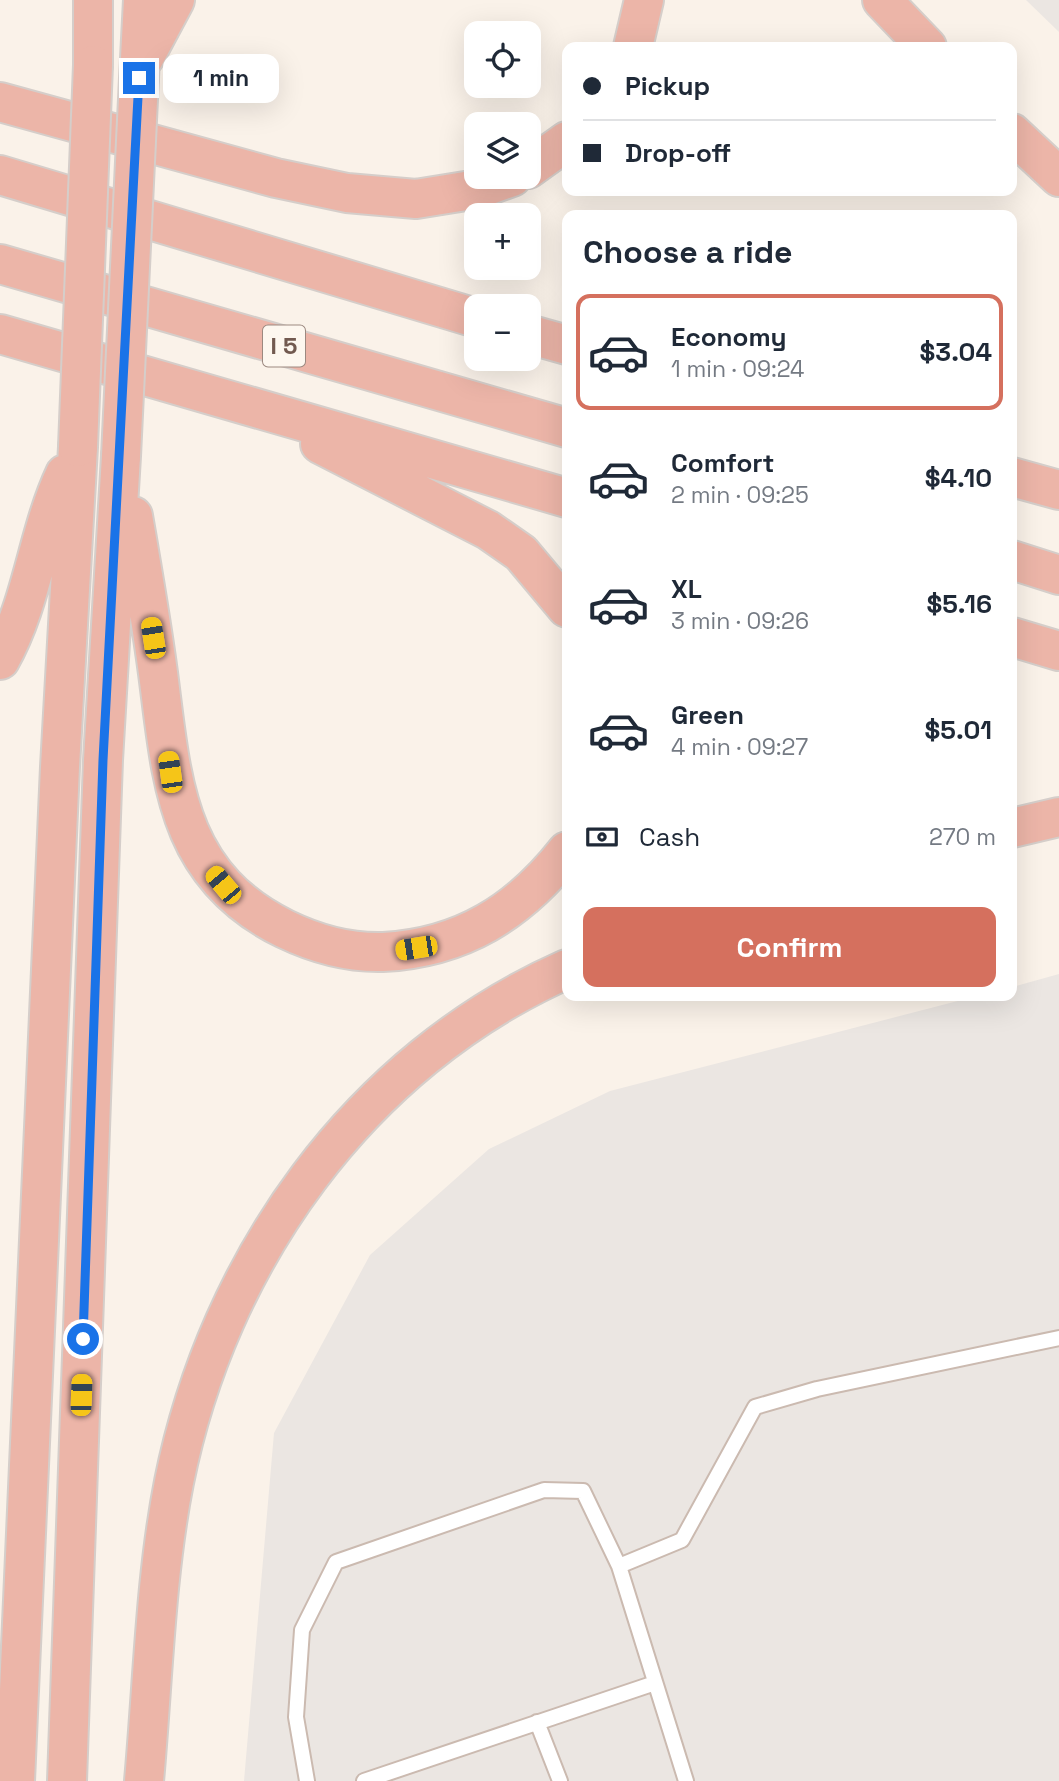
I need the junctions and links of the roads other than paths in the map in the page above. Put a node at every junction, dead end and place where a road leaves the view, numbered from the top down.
1 (93, 0) edge
2 (142, 0) edge
3 (175, 0) edge
4 (644, 0) edge
5 (882, 0) edge
6 (904, 0) edge
7 (634, 42) edge
8 (922, 42) edge
9 (936, 42) edge
10 (140, 72) junction
11 (0, 102) edge
12 (1017, 138) edge
13 (562, 145) edge
14 (541, 160) edge
15 (0, 175) edge
16 (1059, 177) edge
17 (471, 189) edge
18 (0, 264) edge
19 (464, 314) edge
20 (4, 336) edge
21 (541, 338) edge
22 (562, 344) edge
23 (257, 411) junction
24 (562, 427) edge
25 (78, 447) junction
26 (121, 456) junction
27 (1017, 478) edge
28 (1059, 490) edge
29 (562, 497) edge
30 (1017, 562) edge
31 (1059, 575) edge
32 (562, 602) edge
33 (1017, 638) edge
34 (1059, 651) edge
35 (0, 660) edge
36 (1059, 817) edge
37 (1017, 827) edge
38 (562, 857) edge
39 (562, 972) edge
40 (1059, 1338) edge
41 (619, 1566) junction
42 (656, 1683) junction
43 (537, 1722) junction
44 (15, 1781) edge
45 (67, 1781) edge
46 (144, 1781) edge
47 (307, 1781) edge
48 (364, 1781) edge
49 (560, 1781) edge
50 (686, 1781) edge

1 - 25 highway, bridge
2 - 10 highway
3 - 10 highway
4 - 7 highway
5 - 8 highway
6 - 9 highway
10 - 26 highway, bridge
11 - 17 highway
12 - 16 highway
13 - 14 highway
15 - 19 highway
18 - 24 highway, I 5
20 - 23 highway
21 - 22 highway
23 - 29 highway
23 - 32 highway
25 - 35 highway
25 - 44 highway
26 - 38 highway
26 - 45 highway
27 - 28 highway
30 - 31 highway
33 - 34 highway
36 - 37 highway
39 - 46 highway
40 - 41 lane
41 - 42 lane
41 - 47 lane
42 - 43 lane
42 - 50 lane
43 - 48 lane
43 - 49 lane

